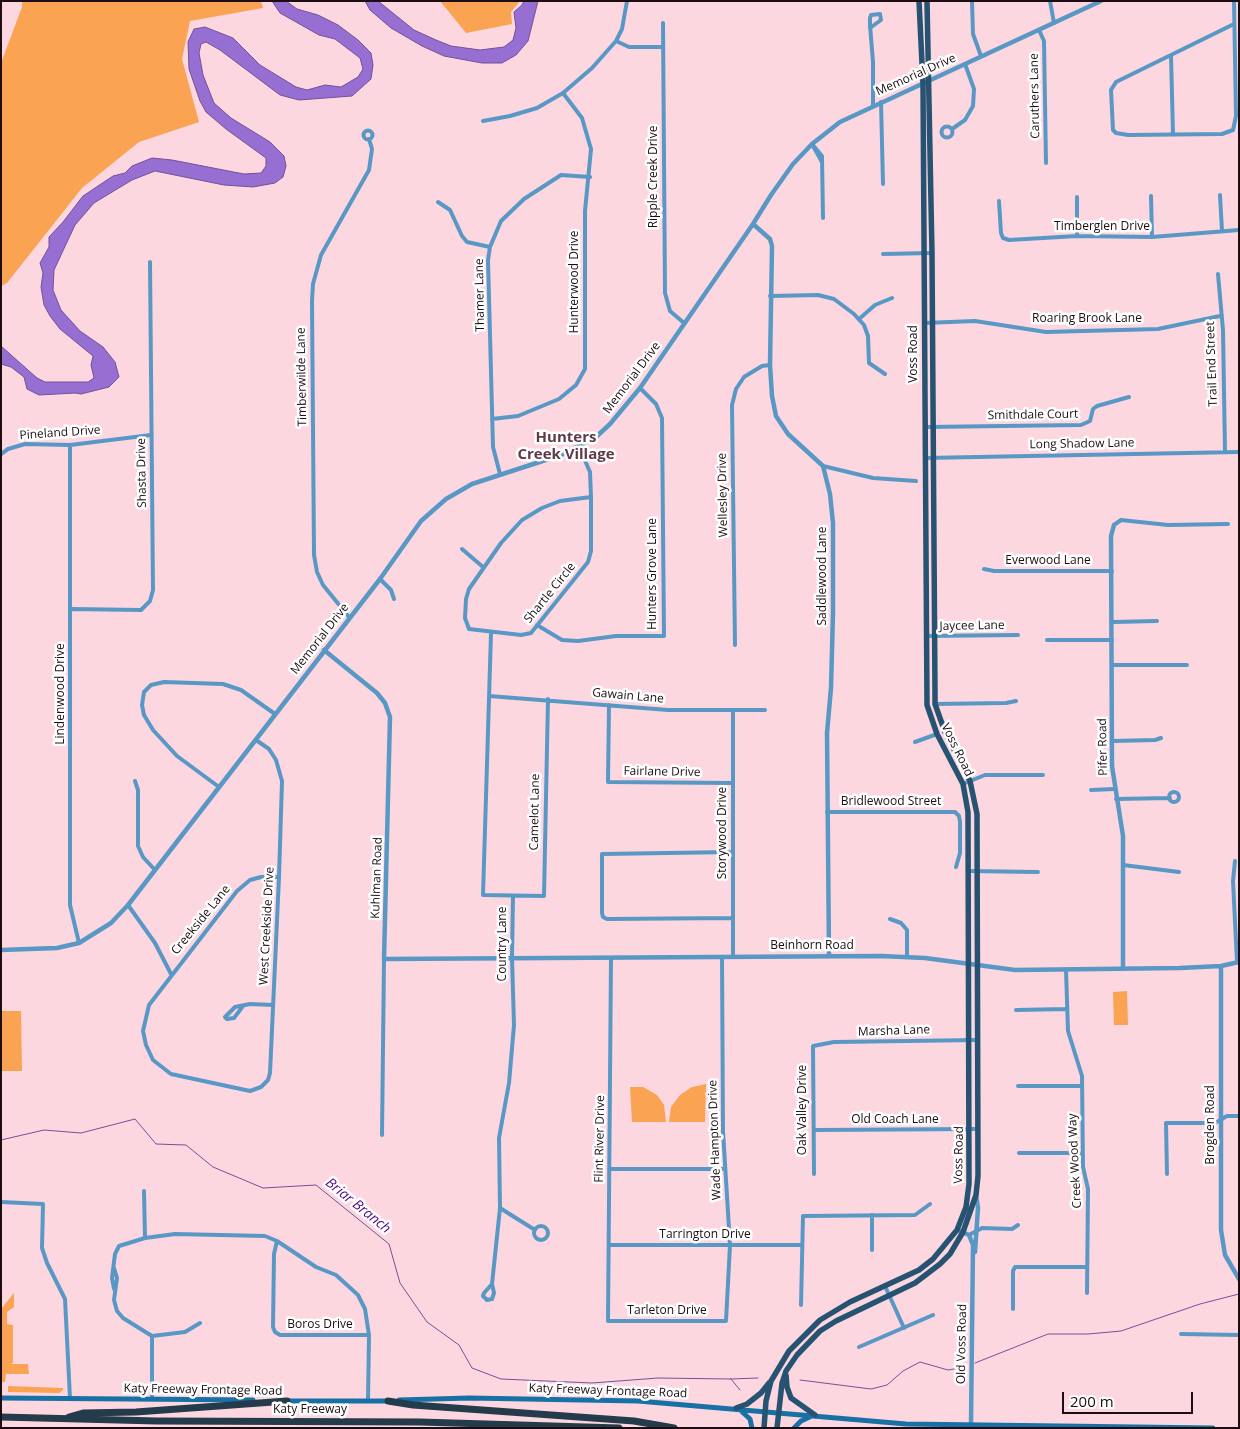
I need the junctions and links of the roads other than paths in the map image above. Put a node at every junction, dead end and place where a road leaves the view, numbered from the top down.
1 (627, 1) edge
2 (919, 1) edge
3 (927, 1) edge
4 (972, 1) edge
5 (1050, 1) edge
6 (1101, 1) edge
7 (1234, 1) edge
8 (663, 23) dead end
9 (1054, 23) junction
10 (1234, 24) junction
11 (870, 28) dead end
12 (1039, 30) junction
13 (616, 41) junction
14 (663, 47) junction
15 (1171, 55) junction
16 (981, 56) junction
17 (965, 64) junction
18 (930, 81) junction
19 (923, 84) junction
20 (563, 93) junction
21 (881, 102) junction
22 (873, 106) junction
23 (483, 121) dead end
24 (952, 130) dead end
25 (1173, 134) junction
26 (369, 139) dead end
27 (812, 144) junction
28 (1046, 163) dead end
29 (590, 177) junction
30 (883, 184) dead end
31 (1220, 195) dead end
32 (1151, 196) dead end
33 (1077, 197) dead end
34 (999, 201) dead end
35 (438, 202) dead end
36 (823, 218) dead end
37 (753, 224) junction
38 (1239, 230) edge
39 (1222, 231) junction
40 (1077, 236) junction
41 (1152, 237) junction
42 (490, 247) junction
43 (924, 253) junction
44 (932, 253) junction
45 (883, 254) dead end
46 (150, 262) dead end
47 (1218, 274) dead end
48 (770, 296) junction
49 (892, 298) dead end
50 (1220, 316) junction
51 (859, 318) junction
52 (684, 323) junction
53 (924, 323) junction
54 (932, 323) junction
55 (770, 365) junction
56 (924, 373) junction
57 (933, 373) junction
58 (885, 374) dead end
59 (640, 388) junction
60 (1128, 397) dead end
61 (492, 419) junction
62 (934, 426) junction
63 (925, 427) junction
64 (151, 435) junction
65 (70, 445) junction
66 (579, 447) junction
67 (1224, 452) junction
68 (1239, 452) edge
69 (1, 454) edge
70 (925, 458) junction
71 (934, 458) junction
72 (823, 466) junction
73 (500, 474) junction
74 (916, 481) dead end
75 (591, 497) junction
76 (1228, 524) dead end
77 (1114, 525) joint
78 (926, 531) junction
79 (934, 531) junction
80 (462, 550) dead end
81 (483, 567) junction
82 (984, 569) dead end
83 (1112, 571) junction
84 (380, 579) junction
85 (926, 587) junction
86 (934, 588) junction
87 (394, 599) dead end
88 (72, 609) junction
89 (349, 617) junction
90 (1113, 622) junction
91 (1157, 622) dead end
92 (537, 625) junction
93 (491, 633) junction
94 (1018, 635) dead end
95 (927, 636) junction
96 (935, 636) junction
97 (1047, 640) dead end
98 (1113, 640) junction
99 (735, 645) dead end
100 (324, 650) junction
101 (1113, 665) junction
102 (1188, 665) dead end
103 (927, 692) junction
104 (935, 692) junction
105 (489, 696) junction
106 (548, 699) junction
107 (1016, 701) dead end
108 (935, 704) junction
109 (609, 705) junction
110 (733, 710) junction
111 (765, 710) dead end
112 (275, 714) junction
113 (937, 734) junction
114 (1161, 738) dead end
115 (256, 740) junction
116 (1112, 741) junction
117 (916, 742) dead end
118 (1043, 775) dead end
119 (970, 780) junction
120 (136, 781) dead end
121 (733, 783) junction
122 (963, 784) junction
123 (219, 787) junction
124 (1114, 789) junction
125 (1090, 790) dead end
126 (1170, 798) dead end
127 (1116, 799) junction
128 (827, 812) junction
129 (733, 852) junction
130 (1235, 861) dead end
131 (1123, 865) junction
132 (956, 867) dead end
133 (155, 870) junction
134 (968, 871) junction
135 (975, 871) junction
136 (1038, 872) dead end
137 (1179, 872) dead end
138 (279, 877) junction
139 (513, 896) junction
140 (128, 906) junction
141 (733, 918) junction
142 (890, 919) dead end
143 (79, 943) junction
144 (1, 950) edge
145 (733, 956) junction
146 (829, 956) junction
147 (722, 957) junction
148 (512, 958) junction
149 (611, 958) junction
150 (907, 958) junction
151 (384, 959) junction
152 (1238, 962) edge
153 (973, 965) junction
154 (1221, 966) junction
155 (1123, 969) junction
156 (1066, 970) junction
157 (171, 974) junction
158 (273, 1005) junction
159 (243, 1006) junction
160 (1016, 1010) dead end
161 (1066, 1010) junction
162 (973, 1040) junction
163 (813, 1046) joint
164 (1018, 1086) dead end
165 (1082, 1086) junction
166 (229, 1087) joint
167 (1239, 1116) edge
168 (1221, 1118) junction
169 (969, 1129) junction
170 (977, 1129) junction
171 (814, 1130) junction
172 (382, 1135) dead end
173 (1084, 1152) junction
174 (1019, 1153) dead end
175 (609, 1169) junction
176 (725, 1169) junction
177 (814, 1174) dead end
178 (1167, 1174) dead end
179 (144, 1191) dead end
180 (976, 1195) junction
181 (1, 1202) edge
182 (930, 1204) dead end
183 (500, 1208) junction
184 (872, 1215) junction
185 (1018, 1226) dead end
186 (535, 1230) dead end
187 (957, 1230) junction
188 (977, 1230) junction
189 (966, 1233) junction
190 (144, 1238) junction
191 (277, 1241) junction
192 (609, 1245) junction
193 (730, 1245) junction
194 (801, 1245) junction
195 (872, 1250) dead end
196 (974, 1264) junction
197 (1087, 1267) junction
198 (1239, 1280) edge
199 (492, 1284) dead end
200 (885, 1286) junction
201 (1087, 1293) dead end
202 (889, 1296) junction
203 (802, 1305) dead end
204 (1013, 1309) dead end
205 (933, 1315) dead end
206 (820, 1320) junction
207 (608, 1321) joint
208 (726, 1321) joint
209 (200, 1323) dead end
210 (826, 1327) junction
211 (904, 1328) junction
212 (1181, 1334) dead end
213 (369, 1335) junction
214 (152, 1336) junction
215 (1239, 1336) edge
216 (859, 1347) dead end
217 (786, 1371) junction
218 (771, 1381) junction
219 (1, 1398) edge
220 (70, 1398) junction
221 (152, 1399) junction
222 (288, 1401) junction
223 (368, 1401) junction
224 (388, 1401) junction
225 (736, 1408) junction
226 (765, 1410) junction
227 (779, 1412) junction
228 (814, 1415) junction
229 (1, 1417) edge
230 (62, 1420) junction
231 (971, 1424) junction
232 (619, 1428) edge
233 (674, 1428) edge
234 (752, 1428) edge
235 (764, 1428) edge
236 (777, 1428) edge
237 (794, 1428) edge
238 (1199, 1428) edge
239 (1213, 1428) edge

1 - 13 street
2 - 19 main road, Voss Road
3 - 18 main road, Voss Road
4 - 16 street
5 - 9 street
6 - 9 street, Memorial Drive
7 - 10 street
8 - 14 street, Ripple Creek Drive
9 - 12 street, Memorial Drive
10 - 15 street
10 - 25 street
11 - 22 street
12 - 16 street, Memorial Drive
12 - 28 street, Caruthers Lane
13 - 14 street
13 - 20 street
14 - 52 street, Ripple Creek Drive
15 - 25 street
15 - 25 street
16 - 17 street, Memorial Drive
17 - 18 street, Memorial Drive
17 - 24 street
18 - 19 street, Memorial Drive
18 - 44 main road, Voss Road
19 - 21 street, Memorial Drive
19 - 43 main road, Voss Road
20 - 23 street
20 - 29 street, Hunterwood Drive
21 - 22 street, Memorial Drive
21 - 30 street
22 - 27 street, Memorial Drive
26 - 89 street, Timberwilde Lane
27 - 36 street
27 - 37 street, Memorial Drive
29 - 42 street, Thamer Lane
29 - 61 street, Hunterwood Drive
31 - 39 street
32 - 41 street
33 - 40 street
34 - 40 street, Timberglen Drive
35 - 42 street
37 - 48 street
37 - 52 street, Memorial Drive
38 - 39 street, Timberglen Drive
39 - 41 street, Timberglen Drive
40 - 41 street, Timberglen Drive
42 - 61 street, Thamer Lane
43 - 44 street
43 - 45 street
43 - 53 main road, Voss Road
44 - 54 main road, Voss Road
46 - 64 street, Shasta Drive
47 - 50 street, Trail End Street
48 - 51 street
48 - 55 street
49 - 51 street
50 - 54 street, Roaring Brook Lane
50 - 67 street, Trail End Street
51 - 58 street
52 - 59 street, Memorial Drive
53 - 54 street, Roaring Brook Lane
53 - 56 main road, Voss Road
54 - 57 main road, Voss Road
55 - 72 street
55 - 99 street, Wellesley Drive
56 - 57 main road
56 - 63 main road, Voss Road
57 - 62 main road, Voss Road
59 - 66 street, Memorial Drive
59 - 92 street, Hunters Grove Lane
60 - 62 street, Smithdale Court
61 - 73 street, Thamer Lane
62 - 63 street, Smithdale Court
62 - 71 main road, Voss Road
63 - 70 main road, Voss Road
64 - 65 street, Pineland Drive
64 - 88 street, Shasta Drive
65 - 69 street, Pineland Drive
65 - 88 street, Lindenwood Drive
66 - 73 street, Memorial Drive
66 - 75 street, Shartle Circle
67 - 68 street, Long Shadow Lane
67 - 71 street, Long Shadow Lane
70 - 71 street, Long Shadow Lane
70 - 78 main road, Voss Road
71 - 79 main road, Voss Road
72 - 74 street
72 - 128 street, Saddlewood Lane
73 - 84 street, Memorial Drive
75 - 81 street, Shartle Circle
75 - 92 street, Shartle Circle
76 - 77 street
77 - 83 street, Pifer Road
78 - 79 main road
78 - 85 main road, Voss Road
79 - 86 main road, Voss Road
80 - 81 street
81 - 93 street, Shartle Circle
82 - 83 street, Everwood Lane
83 - 90 street, Pifer Road
84 - 87 street
84 - 89 street, Memorial Drive
85 - 86 main road
85 - 95 main road, Voss Road
86 - 96 main road, Voss Road
88 - 143 street, Lindenwood Drive
89 - 100 street, Memorial Drive
90 - 91 street
90 - 98 street, Pifer Road
92 - 93 street, Shartle Circle
93 - 105 street, Country Lane
94 - 96 street, Jaycee Lane
95 - 96 street, Jaycee Lane
95 - 103 main road, Voss Road
96 - 104 main road, Voss Road
97 - 98 street
98 - 101 street, Pifer Road
100 - 112 street, Memorial Drive
100 - 151 street, Kuhlman Road
101 - 102 street
101 - 116 street, Pifer Road
103 - 104 main road
103 - 113 main road, Voss Road
104 - 108 main road, Voss Road
105 - 106 street, Gawain Lane
105 - 139 street, Country Lane
106 - 109 street, Gawain Lane
106 - 139 street, Camelot Lane
107 - 108 street
108 - 119 main road, Voss Road
109 - 110 street, Gawain Lane
109 - 121 street, Fairlane Drive
110 - 111 street, Gawain Lane
110 - 121 street, Storywood Drive
112 - 115 street, Memorial Drive
112 - 123 street
113 - 117 street
113 - 122 main road, Voss Road
114 - 116 street
115 - 123 street, Memorial Drive
115 - 138 street, West Creekside Drive
116 - 124 street, Pifer Road
118 - 119 street
119 - 122 street
119 - 135 main road, Voss Road
120 - 133 street
121 - 129 street, Storywood Drive
122 - 134 main road, Voss Road
123 - 133 street, Memorial Drive
124 - 125 street
124 - 127 street, Pifer Road
126 - 127 street
127 - 131 street, Pifer Road
128 - 132 street, Bridlewood Street
128 - 146 street, Saddlewood Lane
129 - 141 street, Storywood Drive
129 - 141 street
130 - 152 street
131 - 137 street
131 - 155 street, Pifer Road
133 - 140 street, Memorial Drive
134 - 135 street
134 - 153 main road, Voss Road
135 - 136 street
135 - 153 main road, Voss Road
138 - 157 street, Creekside Lane
138 - 158 street, West Creekside Drive
139 - 148 street, Country Lane
140 - 143 street, Memorial Drive
140 - 157 street
141 - 145 street, Storywood Drive
142 - 150 street
143 - 144 street, Memorial Drive
145 - 146 street, Beinhorn Road
145 - 147 street, Beinhorn Road
146 - 150 street, Beinhorn Road
147 - 149 street, Beinhorn Road
147 - 176 street, Wade Hampton Drive
148 - 149 street, Beinhorn Road
148 - 151 street, Beinhorn Road
148 - 183 street, Country Lane
149 - 175 street, Flint River Drive
150 - 153 street, Beinhorn Road
151 - 172 street, Kuhlman Road
152 - 154 street, Beinhorn Road
153 - 156 street, Beinhorn Road
153 - 162 main road, Voss Road
154 - 155 street, Beinhorn Road
154 - 168 street, Brogden Road
155 - 156 street, Beinhorn Road
156 - 161 street, Creek Wood Way
157 - 166 street, Creekside Lane
158 - 159 street
158 - 166 street, West Creekside Drive
159 - 159 street
160 - 161 street
161 - 165 street, Creek Wood Way
162 - 163 street, Marsha Lane
162 - 169 main road, Voss Road
162 - 170 main road, Voss Road
163 - 171 street, Oak Valley Drive
164 - 165 street
165 - 173 street, Creek Wood Way
167 - 168 street
168 - 178 street
168 - 198 street, Brogden Road
169 - 170 street, Old Coach Lane
169 - 171 street, Old Coach Lane
169 - 187 main road, Voss Road
170 - 180 main road, Voss Road
171 - 177 street, Oak Valley Drive
173 - 174 street
173 - 197 street, Creek Wood Way
175 - 176 street
175 - 192 street, Flint River Drive
176 - 193 street, Wade Hampton Drive
179 - 190 street
180 - 188 street, Old Voss Road
180 - 189 main road, Voss Road
181 - 220 street
182 - 184 street
183 - 186 street
183 - 199 street, Country Lane
184 - 194 street
184 - 195 street
185 - 188 street
187 - 189 street
187 - 200 main road, Voss Road
188 - 189 street
188 - 196 street, Old Voss Road
189 - 196 street, Old Voss Road
189 - 202 main road, Voss Road
190 - 191 street
190 - 214 street
191 - 213 street
191 - 213 street, Boros Drive
192 - 193 street, Tarrington Drive
192 - 207 street, Flint River Drive
193 - 194 street, Tarrington Drive
193 - 208 street, Wade Hampton Drive
194 - 203 street
196 - 231 street, Old Voss Road
197 - 201 street, Creek Wood Way
197 - 204 street
200 - 202 street
200 - 206 main road, Voss Road
202 - 210 main road, Voss Road
202 - 211 street
205 - 211 street
206 - 210 main road
206 - 218 main road, Voss Road
207 - 208 street, Tarleton Drive
209 - 214 street
210 - 217 main road, Voss Road
211 - 216 street
212 - 215 street
213 - 223 street
214 - 221 street
217 - 227 main road, Voss Road
217 - 228 main road
218 - 225 main road
218 - 226 main road, Voss Road
219 - 220 main road, Katy Freeway Frontage Road
220 - 221 main road, Katy Freeway Frontage Road
221 - 222 main road, Katy Freeway Frontage Road
222 - 223 main road, Katy Freeway Frontage Road
222 - 230 highway
223 - 224 main road, Katy Freeway Frontage Road
224 - 225 main road, Katy Freeway Frontage Road
224 - 233 highway
225 - 226 main road, Katy Freeway Frontage Road
225 - 234 main road
226 - 227 main road, Katy Freeway Frontage Road
226 - 235 main road, Voss Road
227 - 228 main road, Katy Freeway Frontage Road
227 - 236 main road, Voss Road
228 - 231 main road, Katy Freeway Frontage Road
228 - 237 main road
229 - 230 highway, Katy Freeway
230 - 232 highway, Katy Freeway
231 - 238 main road, Katy Freeway Frontage Road
238 - 239 main road, Katy Freeway Frontage Road

